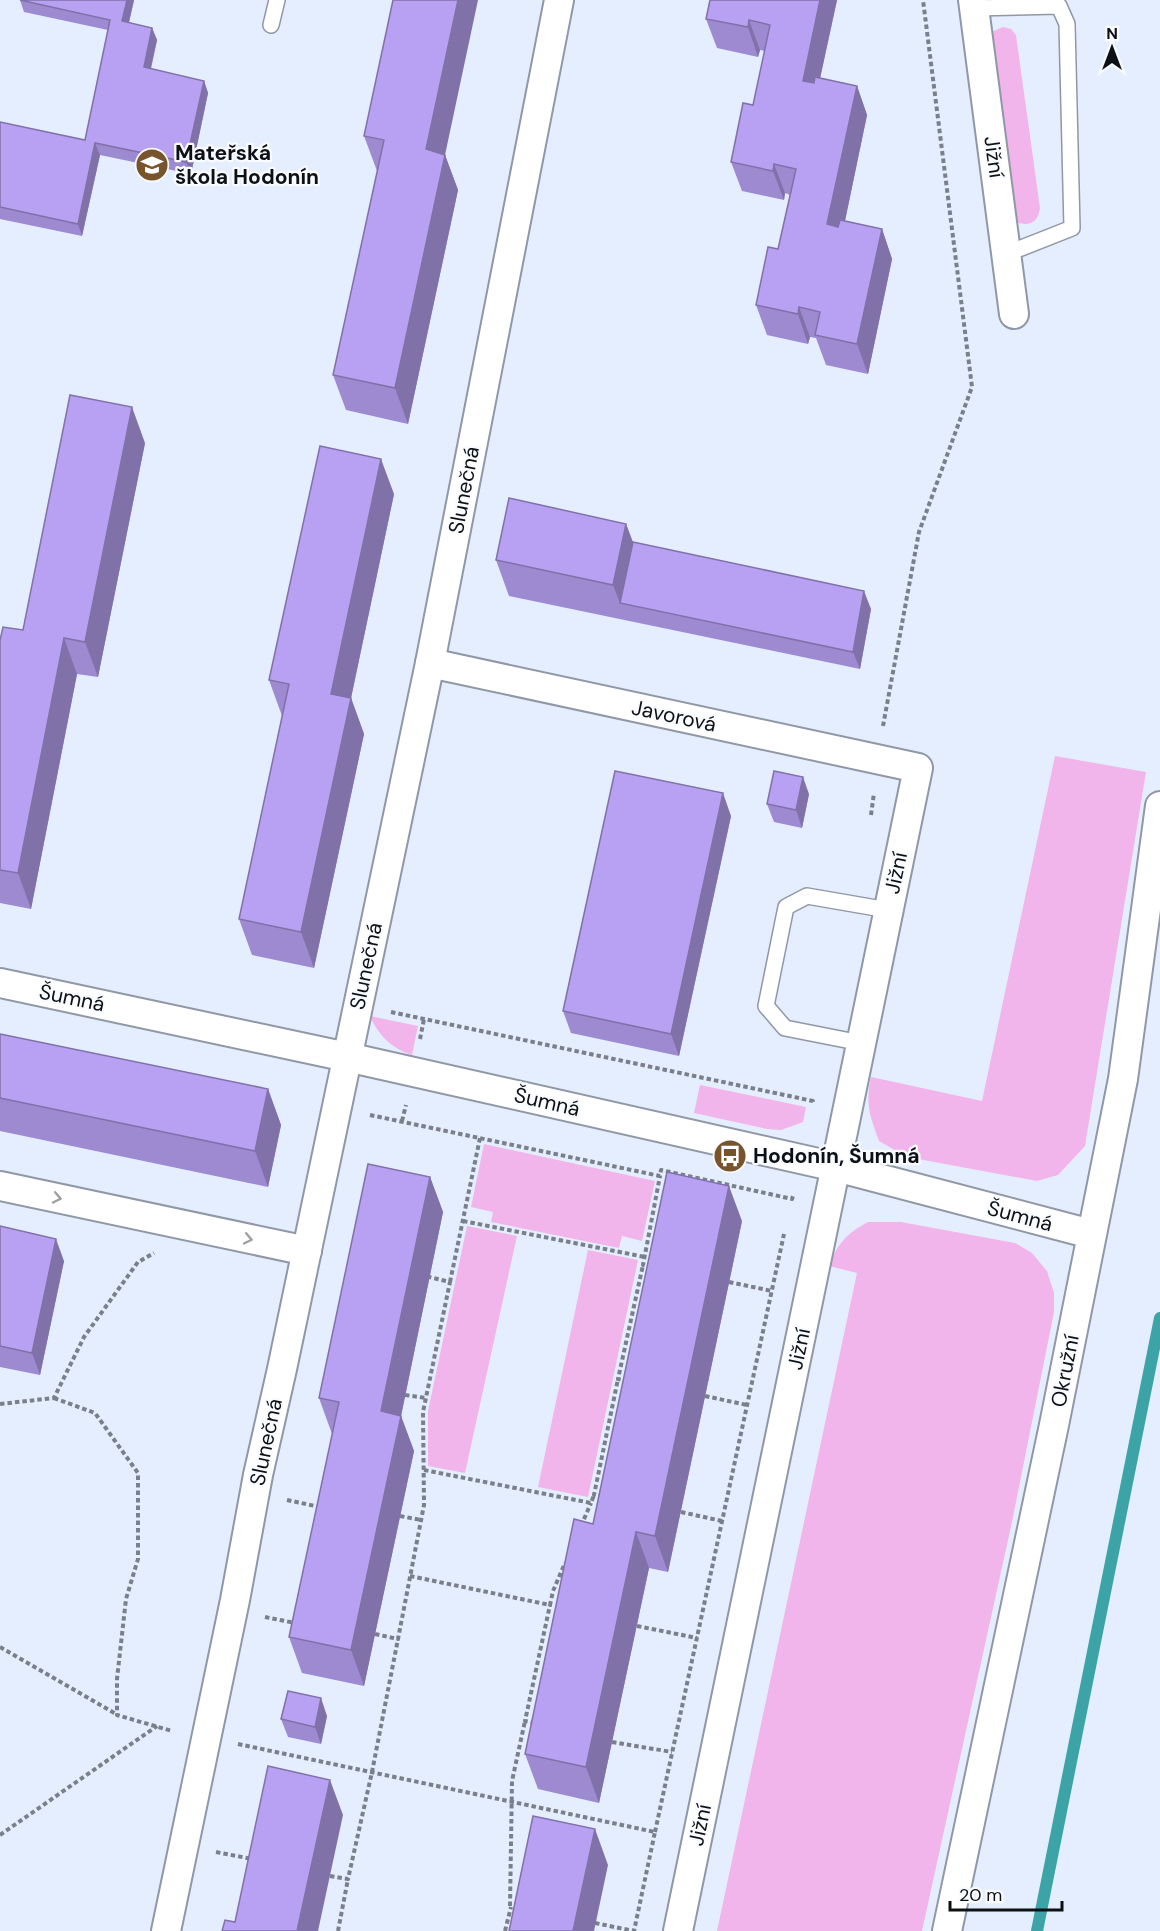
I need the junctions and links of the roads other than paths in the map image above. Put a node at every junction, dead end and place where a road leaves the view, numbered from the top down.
1 (277, 0) edge
2 (559, 0) edge
3 (973, 4) edge
4 (271, 26) dead end
5 (1006, 254) junction
6 (1014, 314) dead end
7 (430, 663) junction
8 (918, 768) joint
9 (1160, 806) edge
10 (888, 910) junction
11 (0, 983) edge
12 (861, 1043) junction
13 (347, 1057) junction
14 (836, 1167) junction
15 (0, 1186) edge
16 (1091, 1234) junction
17 (307, 1251) junction
18 (166, 1931) edge
19 (678, 1931) edge
20 (947, 1931) edge

1 - 4 lane
2 - 7 street, Slunečná
3 - 5 street, Jižní
3 - 5 lane
5 - 6 street, Jižní
7 - 8 street, Javorová
7 - 13 street, Slunečná
8 - 10 street, Jižní
9 - 16 street, Okružní
10 - 12 street, Jižní
10 - 12 lane
11 - 13 street, Šumná
12 - 14 street, Jižní
13 - 14 street, Šumná
13 - 17 street, Slunečná
14 - 16 street, Šumná
14 - 19 street, Jižní
15 -> 17 street
16 - 20 street, Okružní
17 - 18 street, Slunečná

